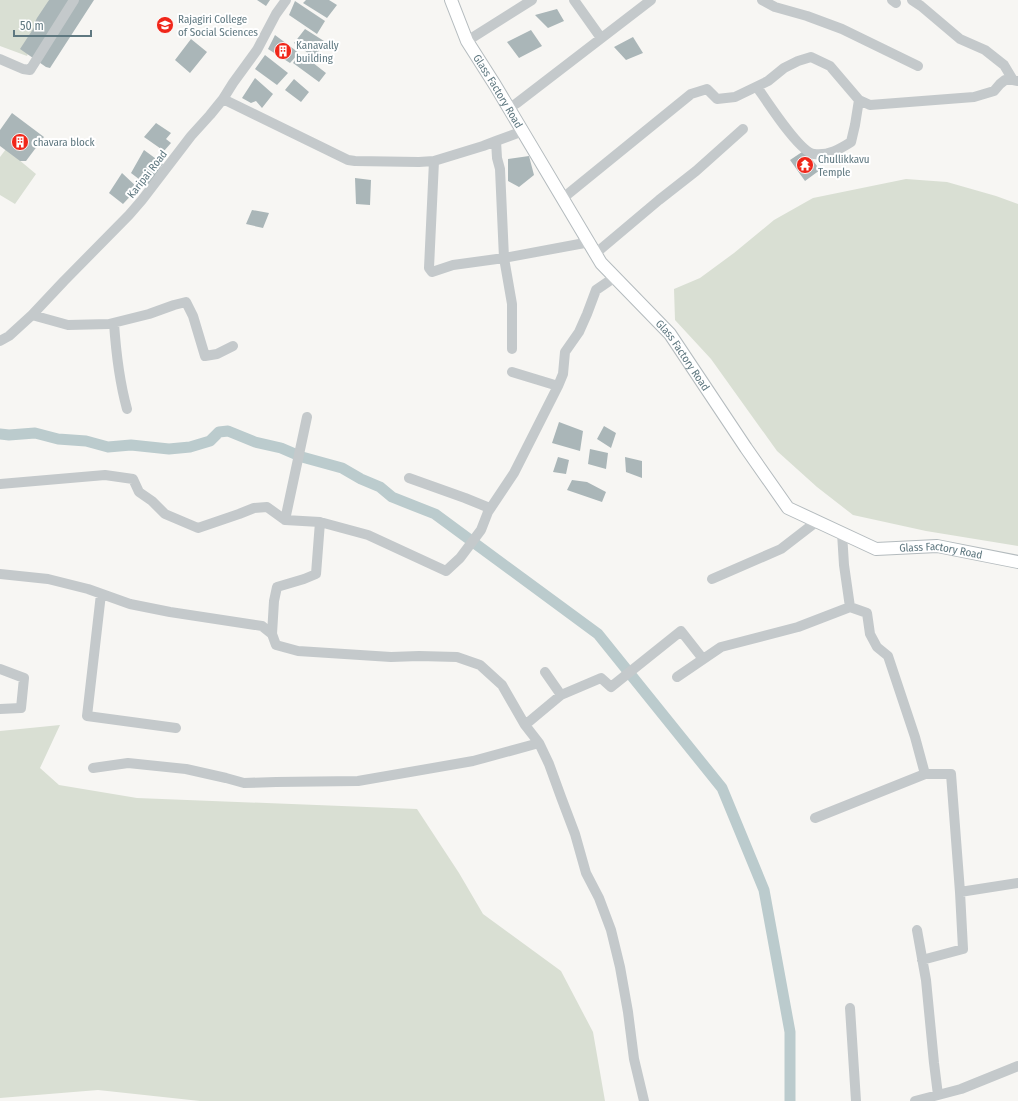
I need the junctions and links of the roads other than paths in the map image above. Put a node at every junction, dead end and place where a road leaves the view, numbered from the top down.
1 (74, 0) edge
2 (286, 0) edge
3 (451, 0) edge
4 (532, 0) edge
5 (574, 0) edge
6 (651, 0) edge
7 (762, 0) edge
8 (912, 0) edge
9 (601, 38) junction
10 (466, 41) junction
11 (0, 59) edge
12 (918, 66) dead end
13 (1015, 80) edge
14 (757, 87) junction
15 (223, 99) junction
16 (859, 100) junction
17 (509, 108) junction
18 (744, 129) dead end
19 (523, 131) junction
20 (496, 141) junction
21 (434, 161) junction
22 (564, 198) junction
23 (590, 242) junction
24 (596, 253) junction
25 (504, 258) junction
26 (616, 277) junction
27 (32, 315) junction
28 (114, 323) junction
29 (0, 341) edge
30 (233, 346) dead end
31 (512, 348) dead end
32 (512, 372) dead end
33 (558, 386) junction
34 (127, 409) dead end
35 (307, 417) dead end
36 (409, 478) dead end
37 (0, 484) edge
38 (488, 512) junction
39 (285, 520) junction
40 (320, 522) junction
41 (816, 522) junction
42 (842, 533) junction
43 (1018, 562) edge
44 (0, 574) edge
45 (712, 579) dead end
46 (101, 594) junction
47 (850, 607) junction
48 (272, 634) junction
49 (703, 659) junction
50 (0, 669) edge
51 (545, 672) dead end
52 (676, 677) dead end
53 (561, 695) junction
54 (0, 709) edge
55 (525, 725) junction
56 (176, 728) dead end
57 (539, 743) junction
58 (93, 768) dead end
59 (925, 774) junction
60 (815, 818) dead end
61 (1018, 883) edge
62 (960, 892) junction
63 (917, 930) dead end
64 (922, 960) junction
65 (850, 1008) dead end
66 (1018, 1066) edge
67 (938, 1095) junction
68 (644, 1101) edge
69 (856, 1101) edge
70 (915, 1101) edge

1 - 11 street
2 - 15 street, Karipai Road
3 - 10 main road, Glass Factory Road
4 - 10 street
5 - 9 street
6 - 9 street
7 - 12 street
8 - 13 street
9 - 17 street
10 - 17 main road, Glass Factory Road
13 - 16 street
14 - 16 street
14 - 16 street
14 - 22 street
15 - 21 street
15 - 27 street, Karipai Road
17 - 19 main road, Glass Factory Road
18 - 24 street
19 - 20 street
19 - 22 main road, Glass Factory Road
20 - 21 street
20 - 25 street
21 - 25 street
22 - 23 main road, Glass Factory Road
23 - 24 main road, Glass Factory Road
23 - 25 street
24 - 26 main road, Glass Factory Road
25 - 31 street
26 - 33 street
26 - 41 main road, Glass Factory Road
27 - 28 street
27 - 29 street, Karipai Road
28 - 30 street
28 - 34 street
32 - 33 street
33 - 38 street
35 - 39 street
36 - 38 street
37 - 39 street
38 - 40 street
39 - 40 street
40 - 48 street
41 - 42 main road, Glass Factory Road
41 - 45 street
42 - 43 main road, Glass Factory Road
42 - 47 street
44 - 46 street
46 - 48 street
46 - 56 street
47 - 49 street
47 - 59 street
48 - 55 street
49 - 52 street
49 - 53 street
50 - 54 street
51 - 53 street
53 - 55 street
55 - 57 street
57 - 58 street
57 - 68 street
59 - 60 street
59 - 62 street
61 - 62 street
62 - 64 street
63 - 64 street
64 - 67 street
65 - 69 street
66 - 67 street
67 - 70 street

